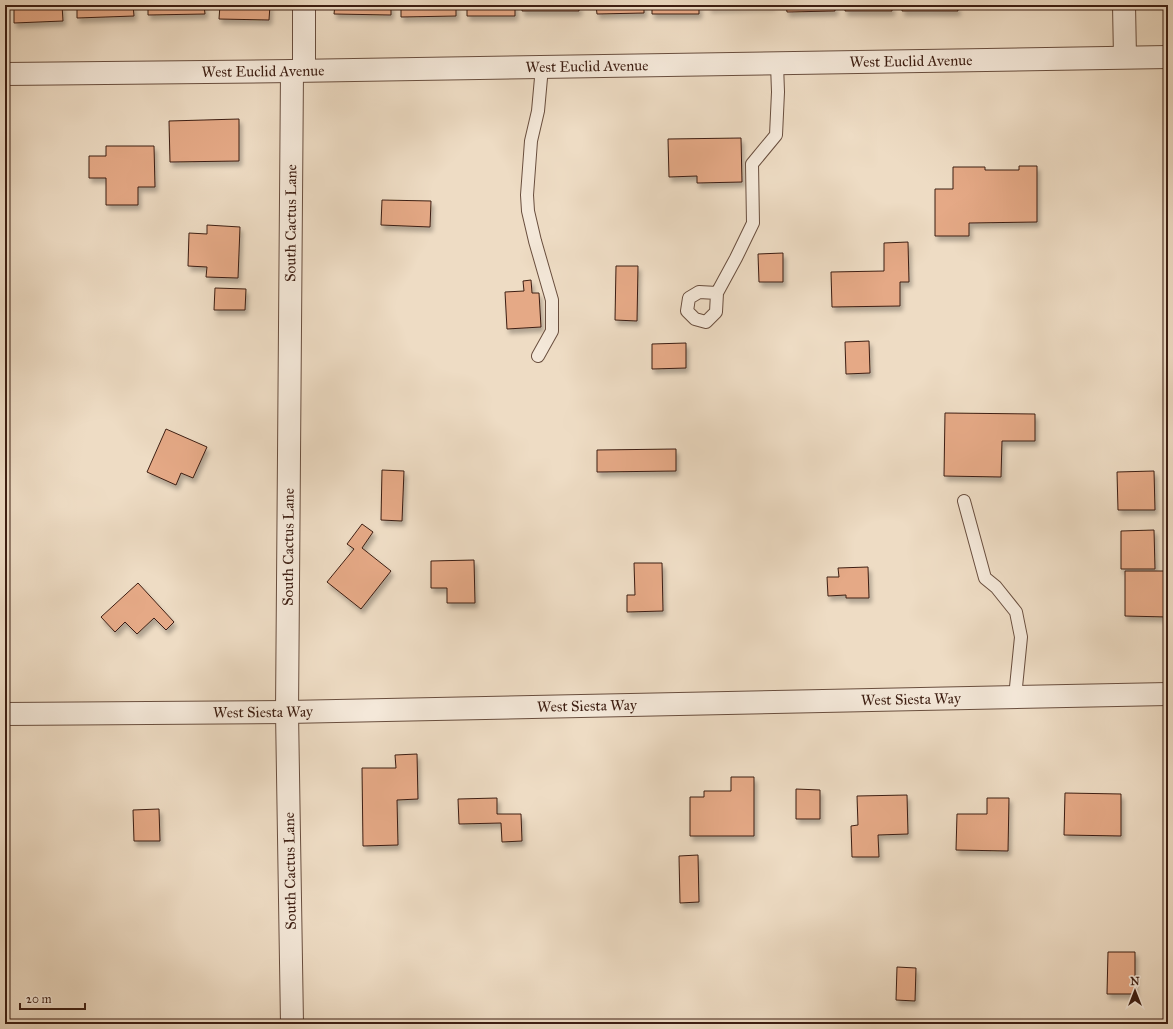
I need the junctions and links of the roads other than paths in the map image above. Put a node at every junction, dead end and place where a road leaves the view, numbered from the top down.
1 (304, 5) edge
2 (1124, 5) edge
3 (1125, 57) junction
4 (1168, 57) edge
5 (777, 64) junction
6 (542, 67) junction
7 (298, 71) junction
8 (5, 74) edge
9 (717, 293) dead end
10 (538, 356) dead end
11 (964, 501) dead end
12 (1168, 694) edge
13 (1015, 697) junction
14 (287, 712) junction
15 (5, 714) edge
16 (292, 1024) edge

1 - 7 street, South Cactus Lane
2 - 3 street
3 - 4 street, West Euclid Avenue
3 - 5 street, West Euclid Avenue
5 - 6 street, West Euclid Avenue
5 - 9 lane
6 - 7 street, West Euclid Avenue
6 - 10 lane
7 - 8 street, West Euclid Avenue
7 - 14 street, South Cactus Lane
11 - 13 lane
12 - 13 street, West Siesta Way
13 - 14 street, West Siesta Way
14 - 15 street, West Siesta Way
14 - 16 street, South Cactus Lane

